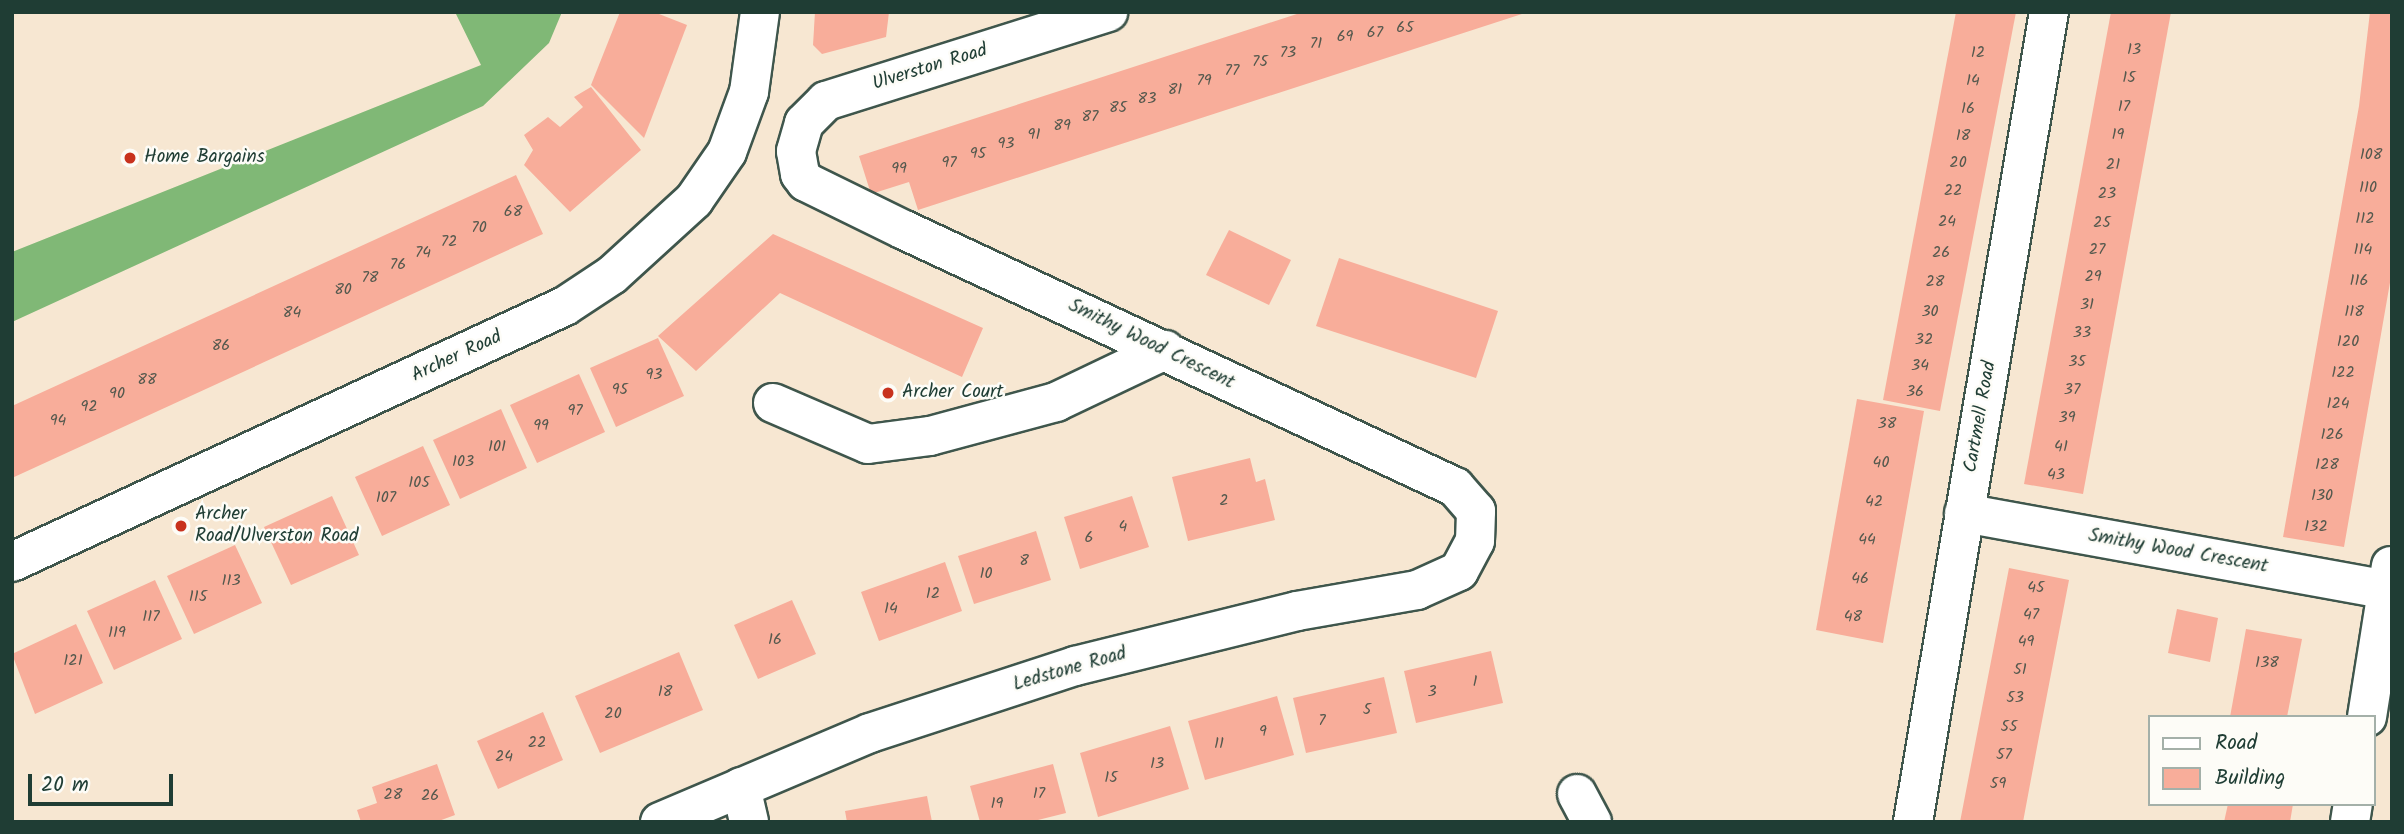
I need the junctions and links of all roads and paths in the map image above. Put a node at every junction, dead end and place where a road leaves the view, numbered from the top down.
1 (761, 12) edge
2 (1108, 12) edge
3 (2049, 12) edge
4 (798, 168) joint
5 (1165, 350) junction
6 (772, 403) dead end
7 (1964, 513) junction
8 (1475, 541) joint
9 (12, 562) edge
10 (2390, 582) edge
11 (2367, 715) edge
12 (745, 804) edge
13 (660, 822) edge
14 (1913, 822) edge

1 - 9 street, Archer Road
2 - 4 street, Ulverston Road
3 - 7 street, Cartmell Road
4 - 5 street, Smithy Wood Crescent
5 - 6 street
5 - 8 street, Smithy Wood Crescent
7 - 10 street, Smithy Wood Crescent
7 - 14 street, Cartmell Road
8 - 12 street, Ledstone Road
10 - 11 street
12 - 13 street, Ledstone Road

